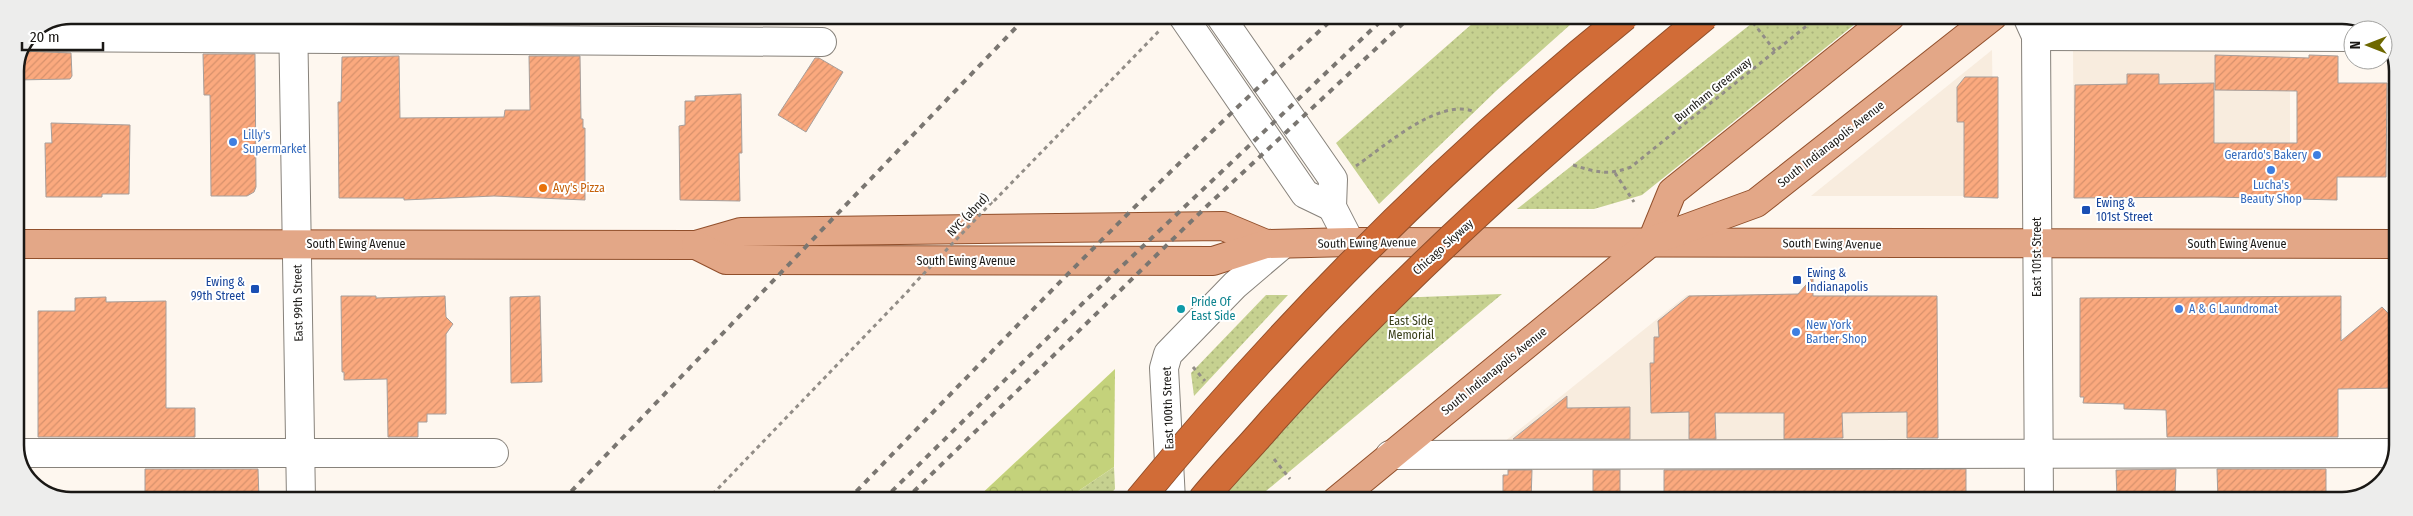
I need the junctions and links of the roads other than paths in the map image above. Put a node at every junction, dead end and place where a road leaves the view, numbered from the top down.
1 (1173, 24) edge
2 (1226, 24) edge
3 (1616, 24) edge
4 (1695, 24) edge
5 (1881, 24) edge
6 (1983, 24) edge
7 (293, 26) edge
8 (2032, 26) edge
9 (38, 37) edge
10 (2343, 37) edge
11 (822, 42) dead end
12 (1332, 207) junction
13 (1652, 241) junction
14 (1350, 242) junction
15 (24, 244) edge
16 (298, 244) junction
17 (2038, 244) junction
18 (2389, 244) edge
19 (1274, 245) junction
20 (25, 453) edge
21 (300, 453) junction
22 (494, 453) dead end
23 (2038, 453) junction
24 (2388, 453) edge
25 (1390, 455) junction
26 (301, 492) edge
27 (1146, 492) edge
28 (1171, 492) edge
29 (1209, 492) edge
30 (1346, 492) edge
31 (2039, 492) edge

1 - 12 street
2 - 12 street
3 - 27 highway, bridge
4 - 29 highway, Chicago Skyway, bridge
5 - 13 main road, South Indianapolis Avenue
6 - 13 main road, South Indianapolis Avenue
7 - 9 street
7 - 11 street
7 - 16 street, East 99th Street
8 - 10 street
8 - 17 street, East 101st Street
12 - 14 street
13 - 14 main road, South Ewing Avenue
13 - 17 main road, South Ewing Avenue
13 - 25 main road, South Indianapolis Avenue
14 - 19 main road, South Ewing Avenue
15 - 16 main road, South Ewing Avenue
16 - 19 main road, South Ewing Avenue
16 - 21 street, East 99th Street
17 - 18 main road, South Ewing Avenue
17 - 23 street, East 101st Street
19 - 28 street, East 100th Street
20 - 21 street
21 - 22 street
21 - 26 street, East 99th Street
23 - 24 street
23 - 25 street
23 - 31 street, East 101st Street
25 - 30 main road, South Indianapolis Avenue

